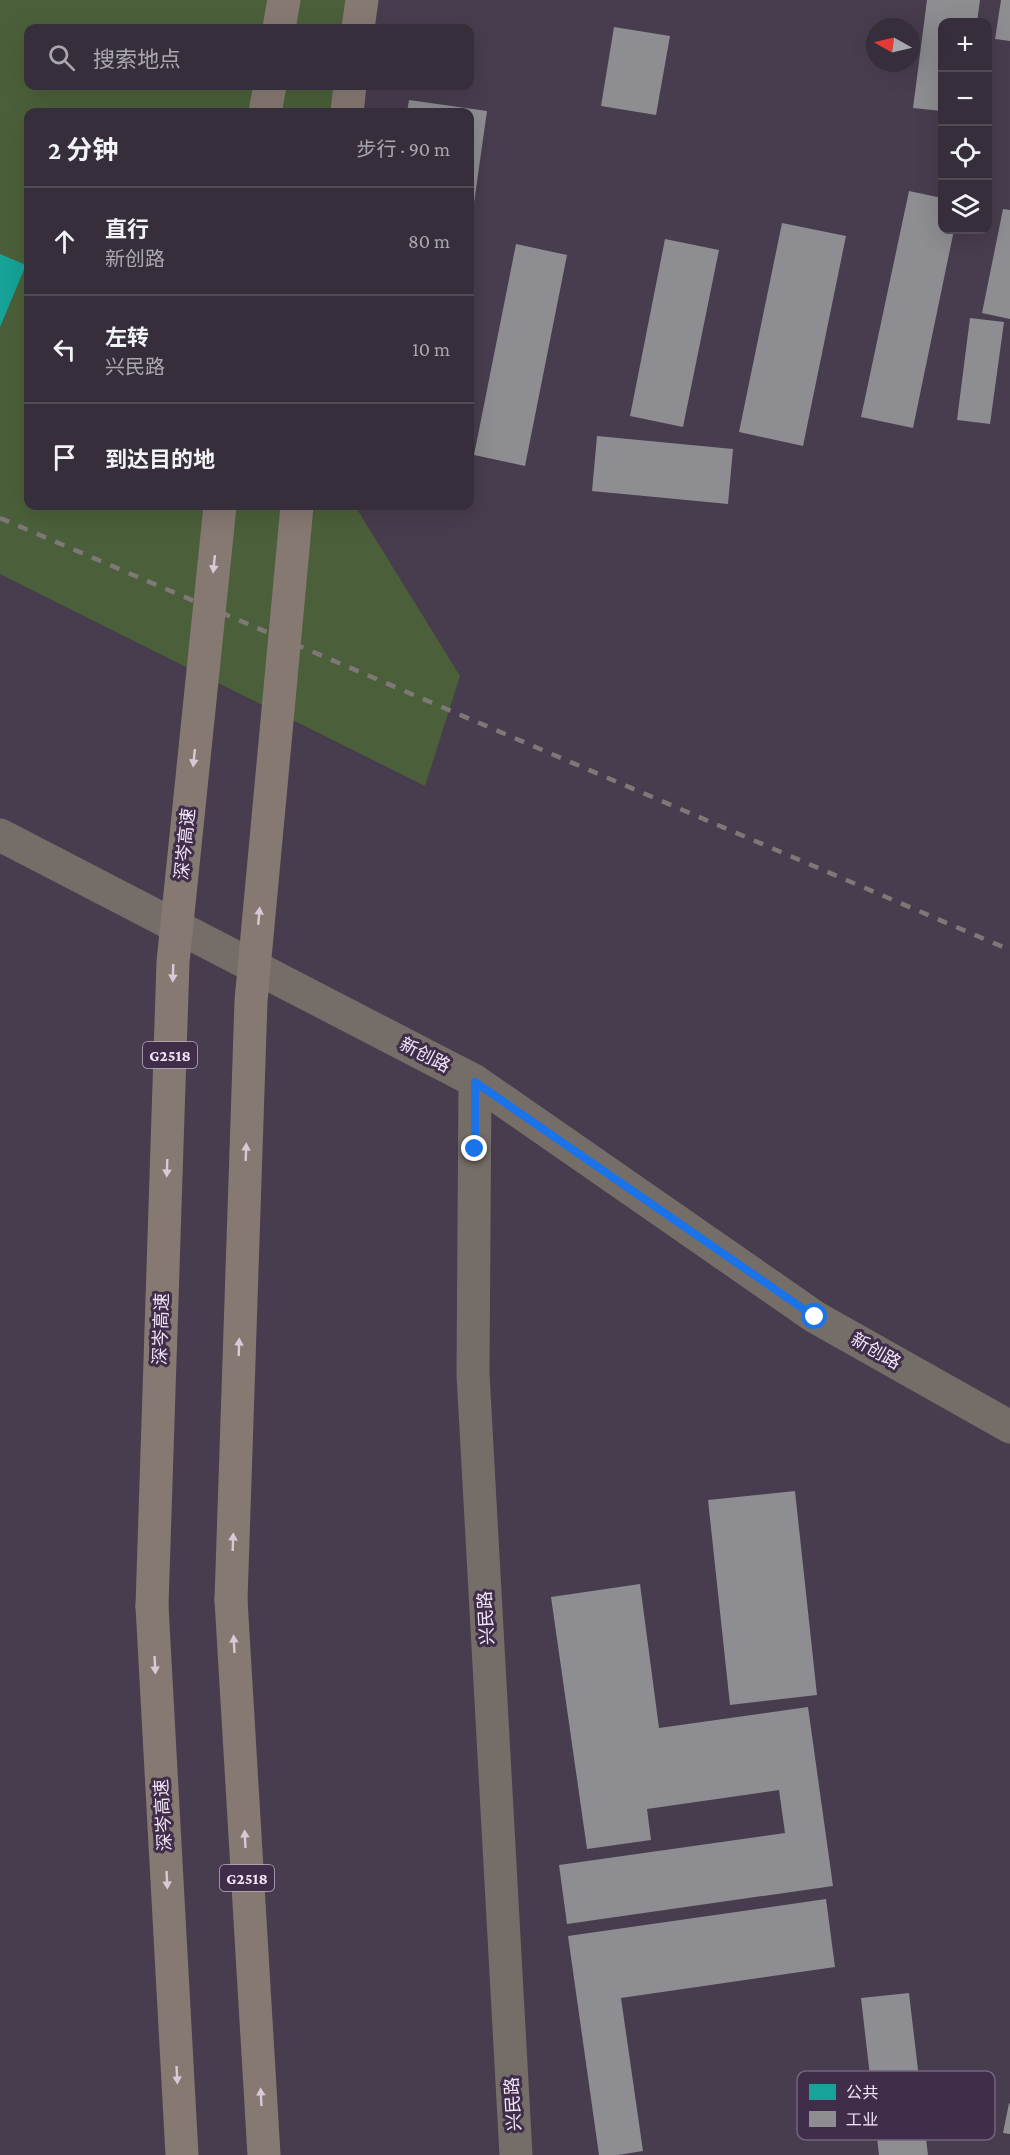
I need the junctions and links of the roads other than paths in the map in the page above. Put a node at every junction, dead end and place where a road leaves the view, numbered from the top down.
1 (284, 0) edge
2 (362, 0) edge
3 (280, 24) edge
4 (359, 24) edge
5 (269, 90) edge
6 (350, 90) edge
7 (267, 108) edge
8 (347, 108) edge
9 (220, 510) edge
10 (297, 510) edge
11 (0, 835) edge
12 (475, 1082) junction
13 (1010, 1427) edge
14 (182, 2155) edge
15 (264, 2155) edge
16 (516, 2155) edge

1 - 3 highway
2 - 4 highway
5 - 7 highway
6 - 8 highway
9 -> 14 highway, 深岑高速 / G2518, bridge
15 -> 10 highway, G2518, bridge
11 - 12 street, 新创路
12 - 13 street, 新创路
12 - 16 street, 兴民路

